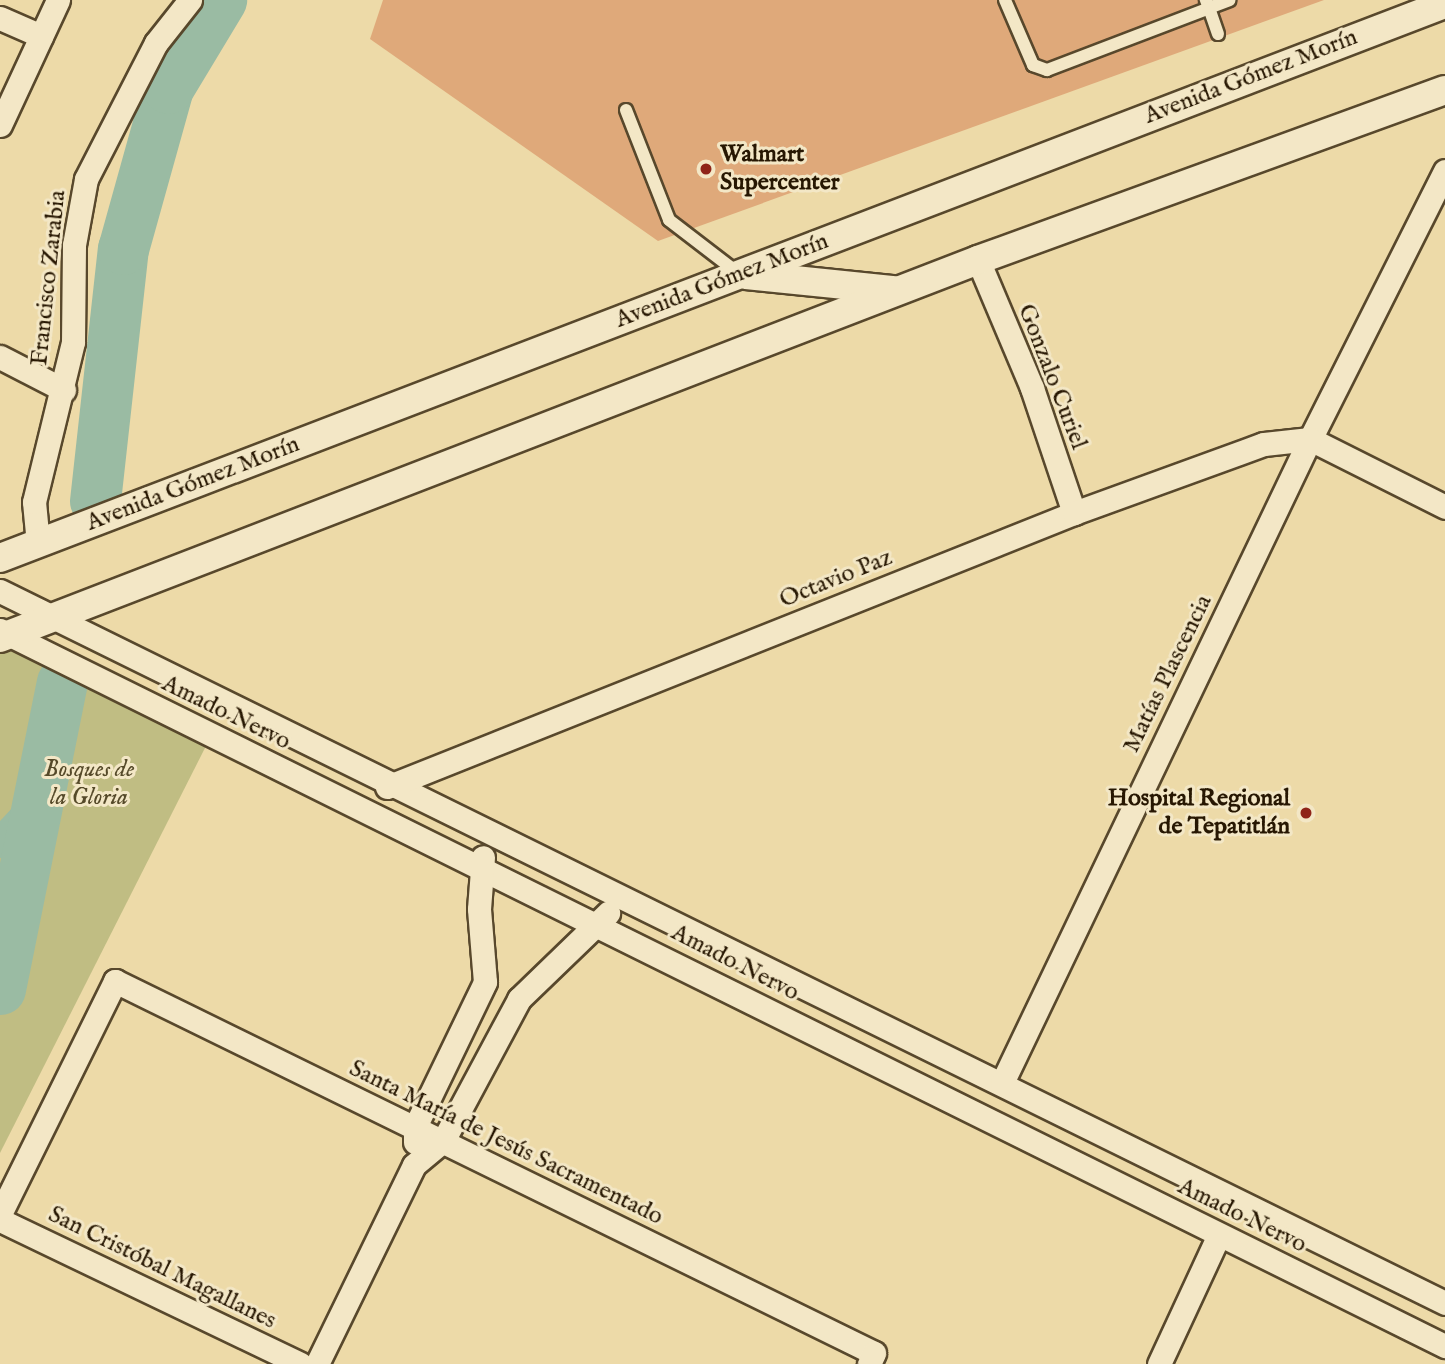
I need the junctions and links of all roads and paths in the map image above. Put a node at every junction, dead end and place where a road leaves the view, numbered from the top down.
1 (58, 0) edge
2 (190, 0) edge
3 (1005, 0) edge
4 (1230, 0) edge
5 (1207, 4) edge
6 (1445, 5) edge
7 (0, 18) edge
8 (1218, 34) dead end
9 (41, 36) junction
10 (1445, 90) edge
11 (626, 110) dead end
12 (0, 125) edge
13 (1445, 172) edge
14 (978, 260) junction
15 (740, 274) junction
16 (899, 290) junction
17 (0, 357) edge
18 (64, 390) junction
19 (1310, 439) junction
20 (1445, 508) edge
21 (1074, 513) junction
22 (38, 544) junction
23 (0, 558) edge
24 (0, 591) edge
25 (52, 621) junction
26 (3, 634) edge
27 (387, 787) junction
28 (490, 837) junction
29 (480, 867) junction
30 (617, 898) junction
31 (599, 924) junction
32 (485, 982) junction
33 (519, 999) junction
34 (1002, 1083) junction
35 (415, 1127) junction
36 (443, 1141) junction
37 (414, 1165) junction
38 (0, 1214) edge
39 (0, 1220) edge
40 (1219, 1235) junction
41 (1445, 1303) edge
42 (1445, 1346) edge
43 (872, 1358) edge
44 (300, 1364) edge
45 (317, 1364) edge
46 (1160, 1364) edge

1 - 9 street
2 - 18 street, Francisco Zarabia
3 - 5 lane
4 - 5 lane
5 - 8 lane
6 - 15 street, Avenida Gómez Morín
7 - 9 street
9 - 12 street
10 - 14 street
11 - 15 lane
13 - 19 street, Matías Plascencia
14 - 16 street
14 - 21 street, Gonzalo Curiel
15 - 16 street
15 - 22 street, Avenida Gómez Morín
16 - 25 street
17 - 18 street
18 - 22 street, Francisco Zarabia
19 - 20 street
19 - 21 street, Octavio Paz
19 - 34 street, Matías Plascencia
21 - 27 street, Octavio Paz
22 - 23 street, Avenida Gómez Morín
24 - 25 street, Amado Nervo
25 - 26 street
25 - 27 street, Amado Nervo
26 - 29 street, Amado Nervo
27 - 28 street, Amado Nervo
28 - 29 street
28 - 30 street, Amado Nervo
29 - 31 street, Amado Nervo
29 - 32 street
30 - 31 street
30 - 34 street, Amado Nervo
31 - 33 street
31 - 40 street, Amado Nervo
32 - 33 street
32 - 35 street
33 - 36 street
34 - 41 street, Amado Nervo
35 - 36 street, Santa María de Jesús Sacramentado
35 - 37 street
35 - 38 street, Santa María de Jesús Sacramentado
36 - 37 street
36 - 43 street, Santa María de Jesús Sacramentado
37 - 45 street
39 - 44 street, San Cristóbal Magallanes
40 - 42 street, Amado Nervo
40 - 46 street

